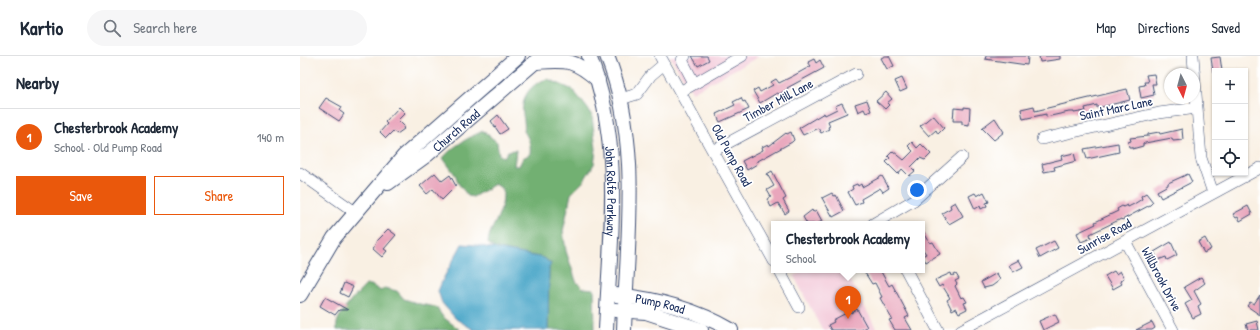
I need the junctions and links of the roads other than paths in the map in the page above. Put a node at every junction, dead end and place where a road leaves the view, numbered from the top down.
1 (518, 56) edge
2 (589, 56) edge
3 (685, 56) edge
4 (742, 56) edge
5 (1193, 56) edge
6 (538, 59) edge
7 (609, 59) edge
8 (662, 60) edge
9 (856, 74) dead end
10 (598, 81) junction
11 (694, 83) junction
12 (680, 92) junction
13 (621, 100) junction
14 (1197, 108) junction
15 (1042, 139) dead end
16 (713, 151) junction
17 (962, 157) dead end
18 (1260, 168) edge
19 (300, 173) edge
20 (1213, 193) junction
21 (367, 200) junction
22 (355, 212) junction
23 (881, 221) edge
24 (1125, 241) junction
25 (771, 256) edge
26 (784, 273) edge
27 (908, 273) edge
28 (300, 295) edge
29 (608, 295) junction
30 (626, 296) junction
31 (799, 307) dead end
32 (607, 309) junction
33 (625, 311) junction
34 (606, 330) edge
35 (624, 330) edge
36 (701, 330) edge
37 (731, 330) edge
38 (938, 330) edge
39 (961, 330) edge
40 (1173, 330) edge

1 - 21 main road, Church Road
2 - 10 main road, John Rolfe Parkway
3 - 11 street
4 - 11 street
5 - 14 street
6 - 10 main road
6 - 21 main road, Church Road
7 - 13 main road, John Rolfe Parkway
8 - 12 street, Old Pump Road
8 - 13 street, Old Pump Road
9 - 16 street, Timber Mill Lane
10 - 29 main road, John Rolfe Parkway
11 - 12 street
12 - 16 street, Old Pump Road
13 - 30 main road, John Rolfe Parkway
14 - 15 street, Saint Marc Lane
14 - 20 street
16 - 25 street, Old Pump Road
17 - 23 street
18 - 20 street, Sunrise Road
19 - 22 street
20 - 24 street, Sunrise Road
21 - 22 main road, Church Road
22 - 28 main road, Church Road
24 - 39 street, Sunrise Road
24 - 40 street, Willbrook Drive
26 - 31 street
27 - 38 street
29 - 30 main road, Pump Road
29 - 32 main road, John Rolfe Parkway
30 - 33 main road, John Rolfe Parkway
30 - 37 main road, Pump Road
32 - 33 main road, Pump Road
32 - 34 main road, John Rolfe Parkway
33 - 35 main road, John Rolfe Parkway
33 - 36 main road, Pump Road

